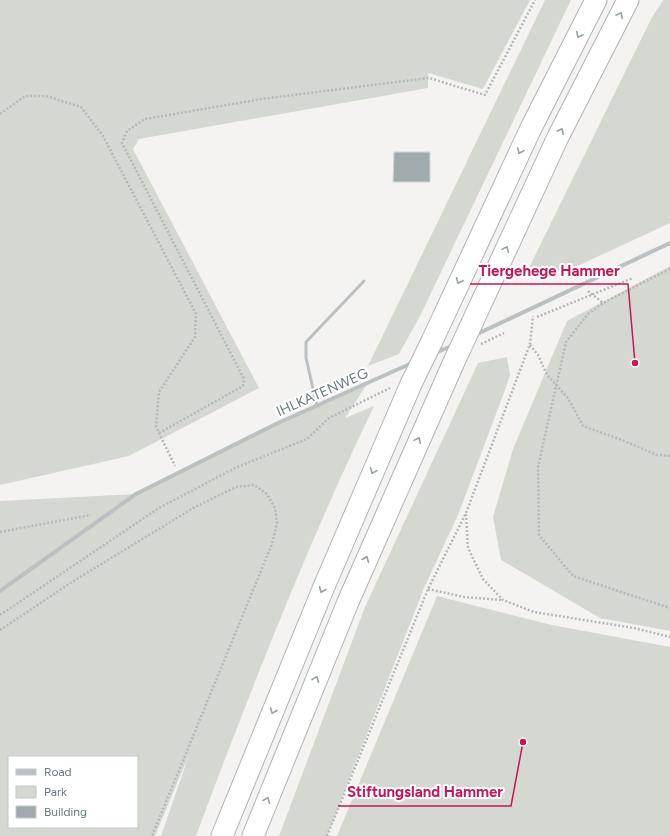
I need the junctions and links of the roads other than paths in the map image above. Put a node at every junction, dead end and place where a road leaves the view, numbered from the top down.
1 (596, 0) edge
2 (628, 0) edge
3 (670, 243) edge
4 (364, 281) dead end
5 (317, 406) junction
6 (0, 590) edge
7 (222, 836) edge
8 (253, 836) edge

1 -> 7 highway, bridge
8 -> 2 highway, bridge
3 - 5 street, IHLKATENWEG
4 - 5 lane
5 - 6 street, IHLKATENWEG

